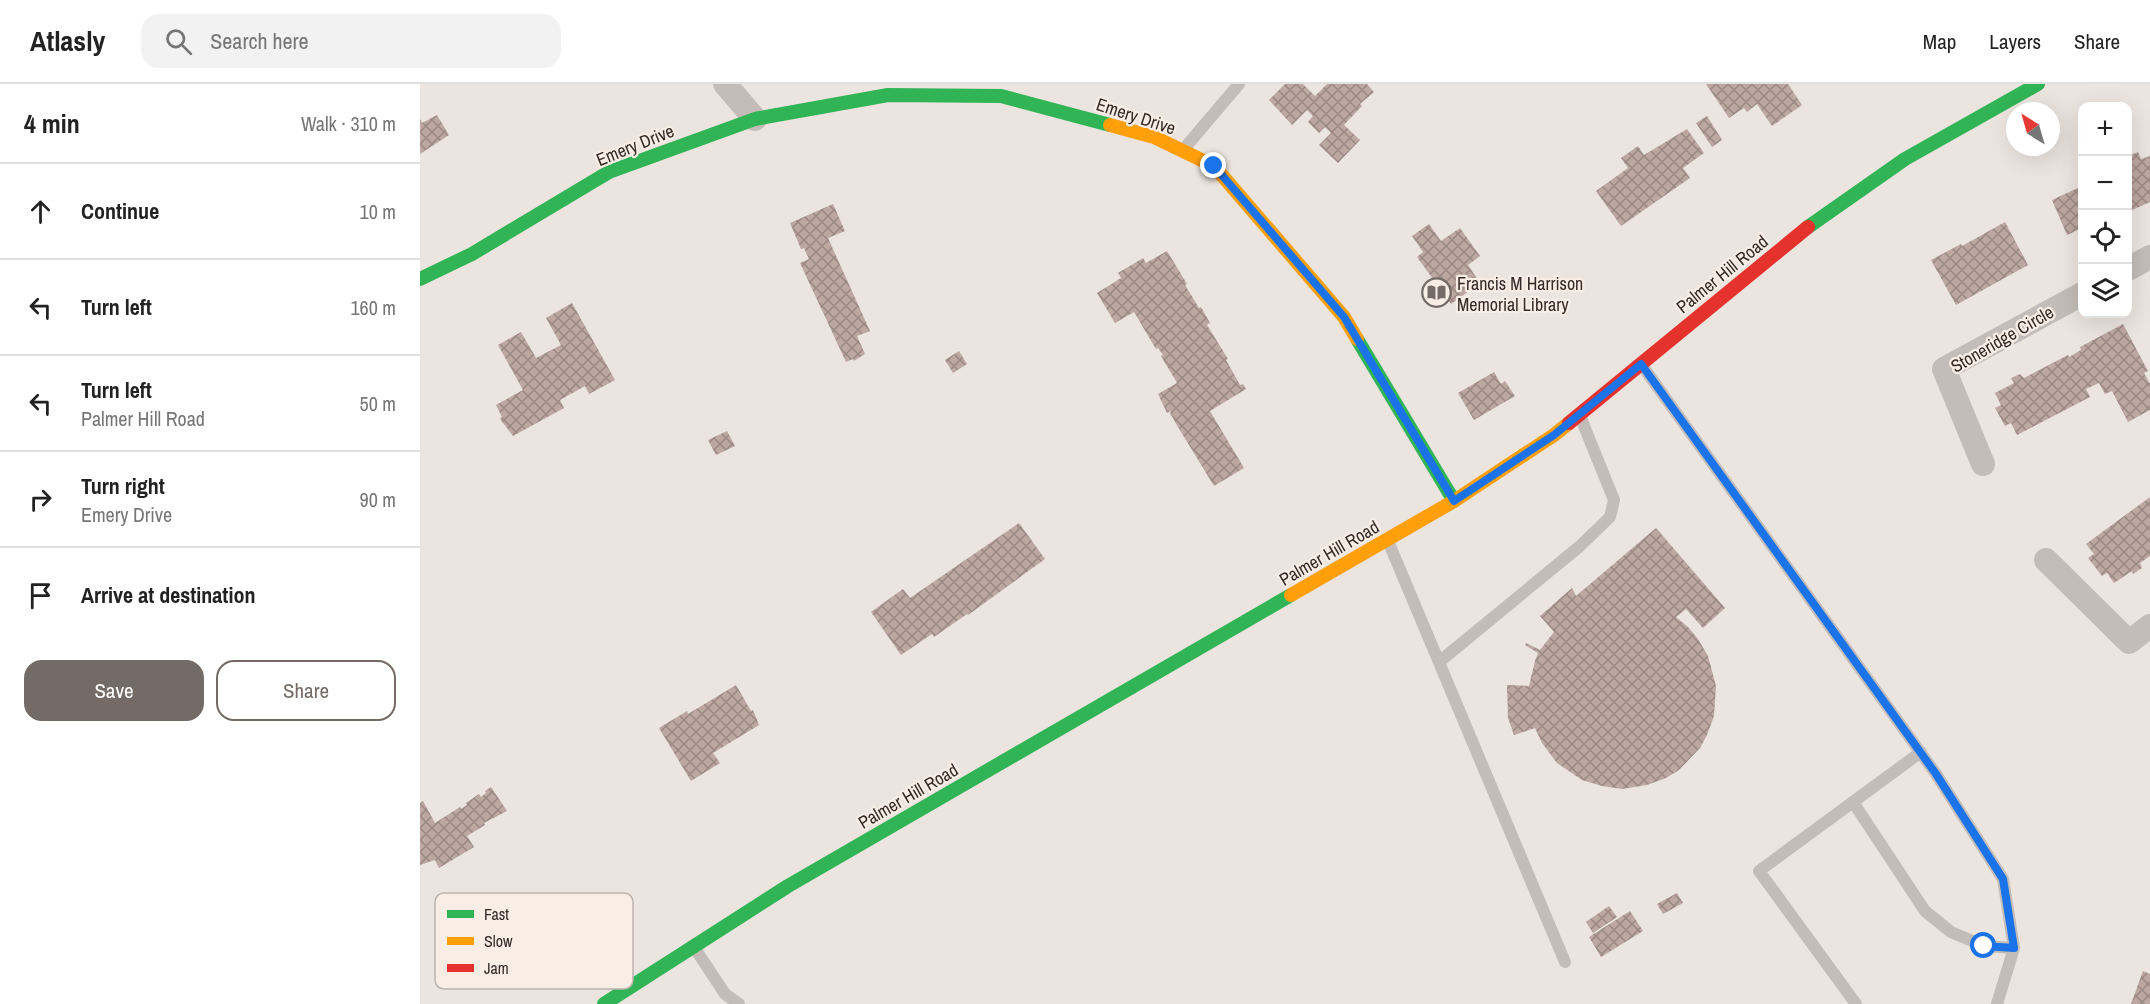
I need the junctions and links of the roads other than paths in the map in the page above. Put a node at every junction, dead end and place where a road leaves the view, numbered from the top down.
1 (724, 84) edge
2 (1239, 84) edge
3 (2038, 84) edge
4 (755, 119) junction
5 (1183, 151) junction
6 (2150, 257) edge
7 (2132, 266) edge
8 (420, 279) edge
9 (2078, 296) edge
10 (1641, 364) junction
11 (1579, 414) junction
12 (1983, 464) dead end
13 (1454, 501) junction
14 (1387, 540) junction
15 (2046, 560) dead end
16 (2150, 626) edge
17 (1439, 662) junction
18 (1921, 753) junction
19 (1853, 802) junction
20 (693, 946) junction
21 (2014, 948) junction
22 (1565, 962) dead end
23 (633, 985) edge
24 (627, 989) edge
25 (725, 999) edge
26 (604, 1004) edge
27 (739, 1004) edge
28 (1856, 1004) edge
29 (1997, 1004) edge

1 - 4 street
2 - 5 lane
3 - 10 main road, Palmer Hill Road
4 - 5 main road, Emery Drive
4 - 8 main road, Emery Drive
5 - 13 main road, Emery Drive
6 - 7 street
9 - 12 street, Stoneridge Circle
10 - 11 main road, Palmer Hill Road
10 - 18 lane
11 - 13 main road, Palmer Hill Road
11 - 17 lane
13 - 14 main road, Palmer Hill Road
14 - 17 lane
14 - 20 main road, Palmer Hill Road
15 - 16 street
17 - 22 lane
18 - 19 lane
18 - 21 lane
19 - 21 lane
19 - 28 lane
20 - 23 main road, Palmer Hill Road
20 - 25 lane
21 - 29 lane
24 - 26 main road, Palmer Hill Road
25 - 27 lane

